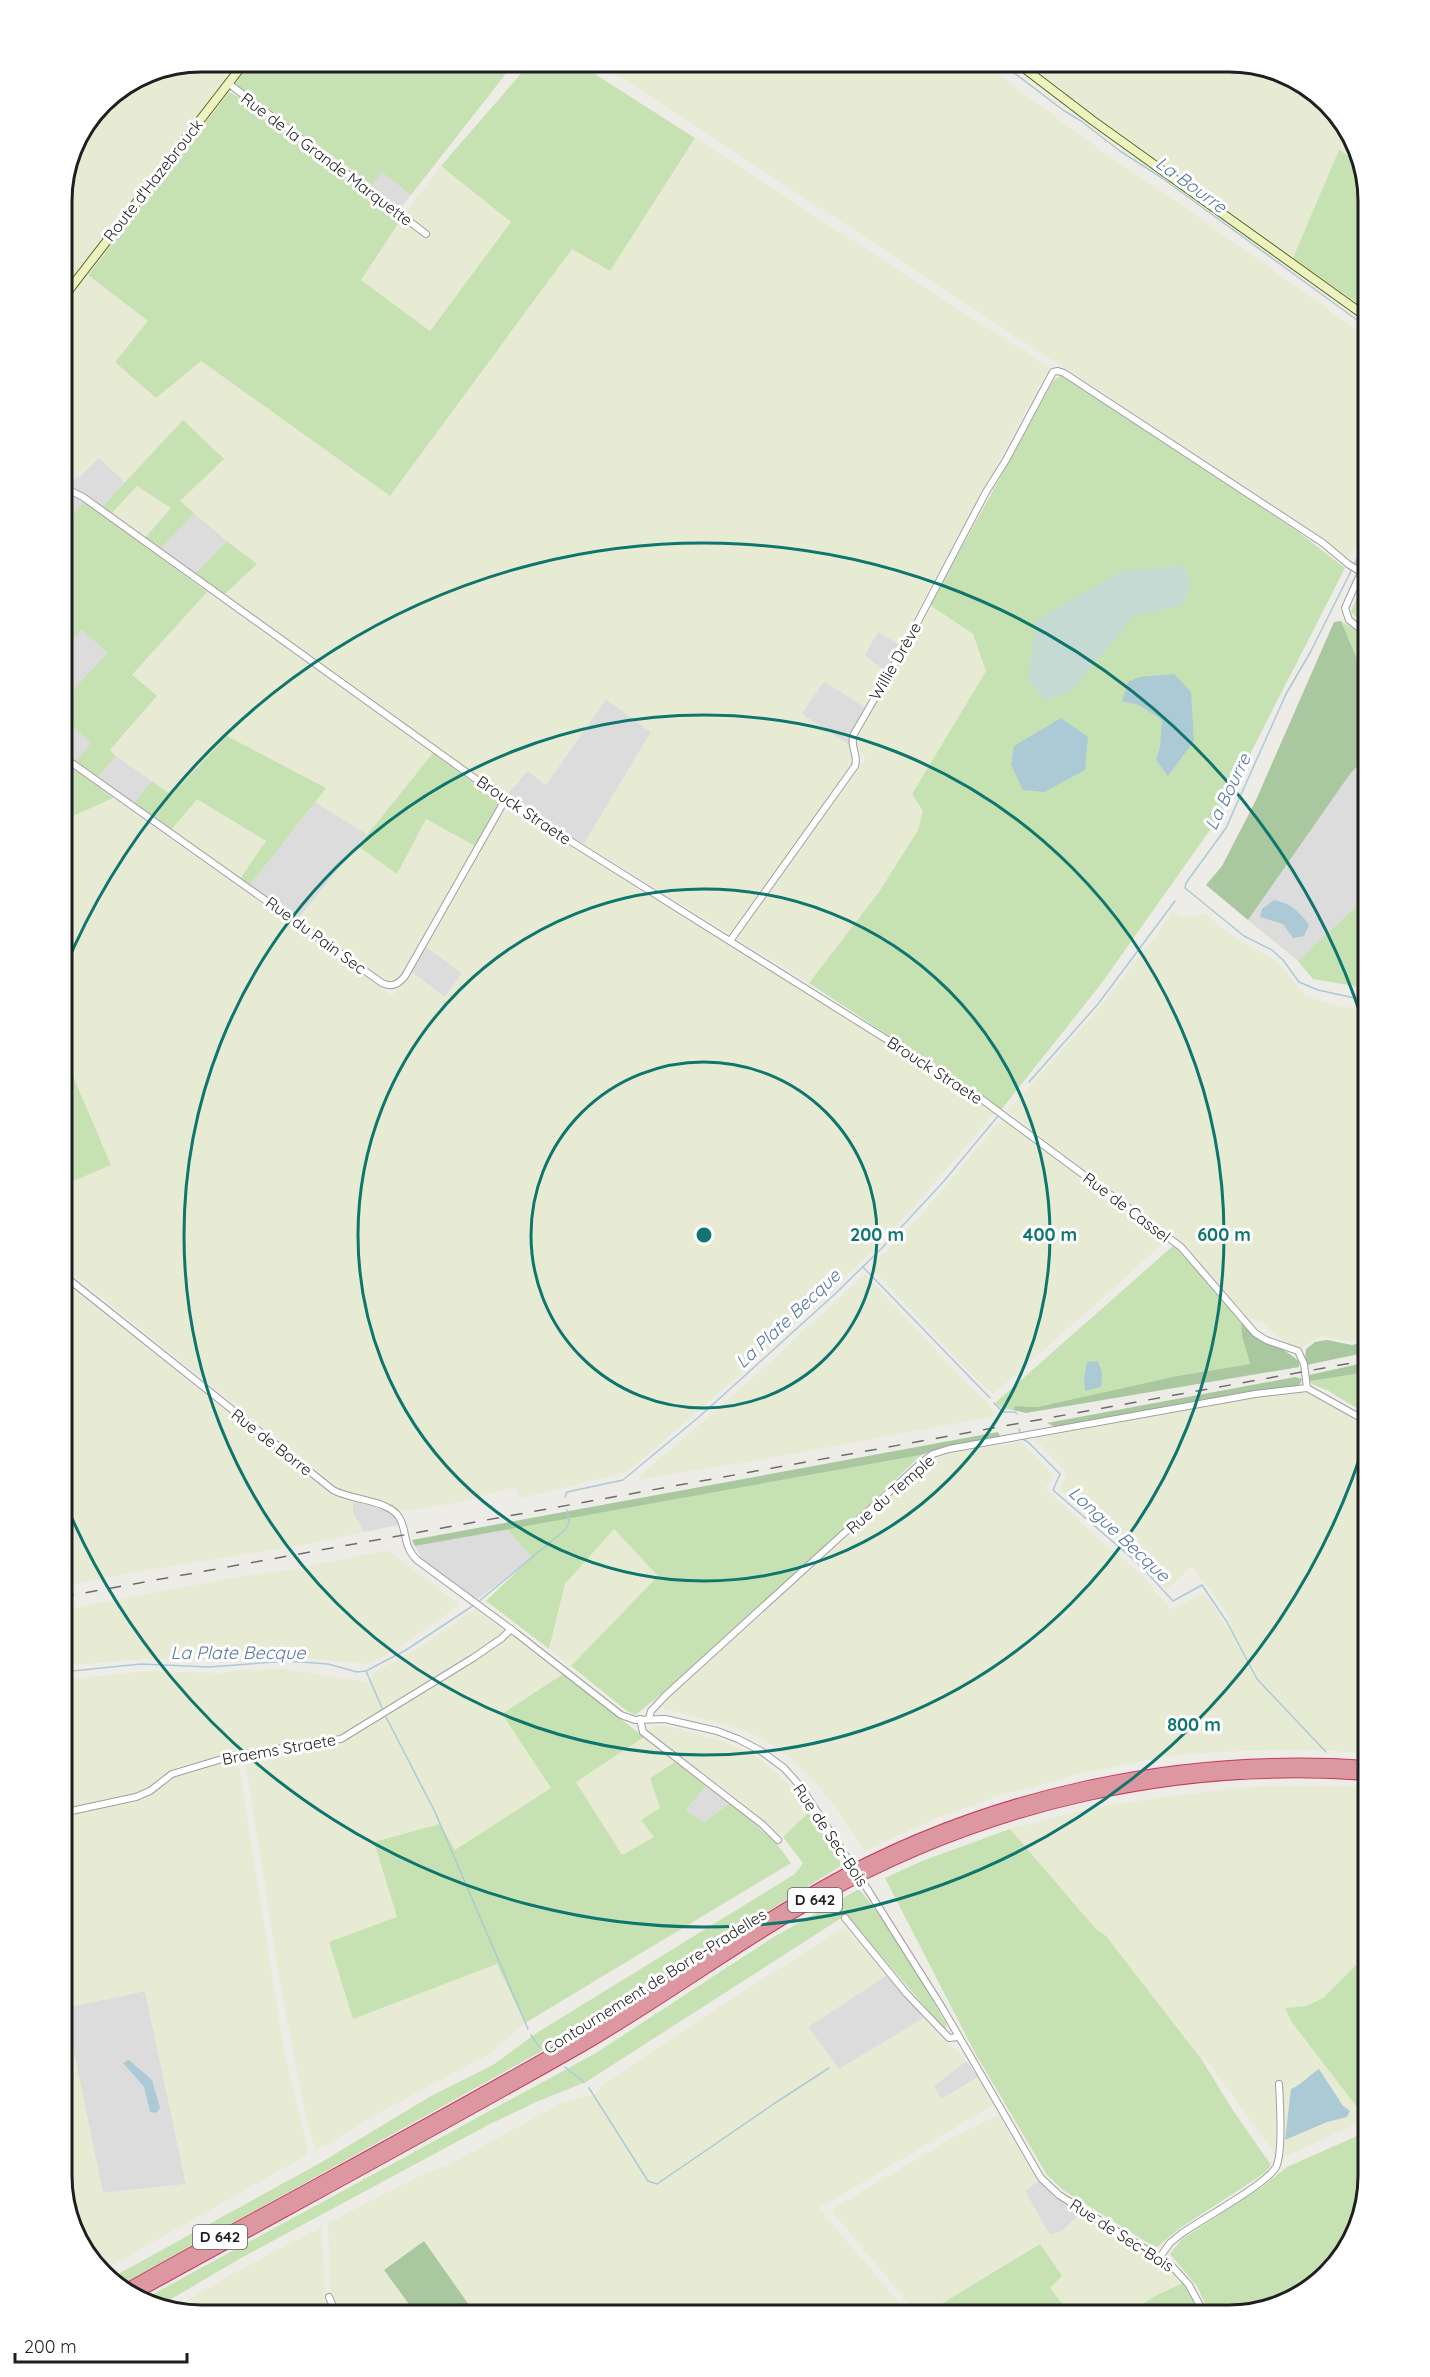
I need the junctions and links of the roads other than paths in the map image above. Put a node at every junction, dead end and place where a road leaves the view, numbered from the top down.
1 (237, 72) edge
2 (1029, 72) edge
3 (228, 83) junction
4 (426, 234) dead end
5 (72, 286) edge
6 (1358, 311) edge
7 (72, 492) edge
8 (1358, 569) edge
9 (1358, 572) edge
10 (1358, 627) edge
11 (72, 763) edge
12 (505, 800) junction
13 (730, 941) junction
14 (1001, 1113) joint
15 (72, 1282) edge
16 (1307, 1388) junction
17 (1358, 1416) edge
18 (477, 1603) joint
19 (511, 1629) junction
20 (649, 1718) junction
21 (640, 1719) junction
22 (1358, 1766) edge
23 (1358, 1775) edge
24 (72, 1811) edge
25 (778, 1840) dead end
26 (845, 1918) dead end
27 (958, 2037) junction
28 (1279, 2084) dead end
29 (1160, 2257) junction
30 (133, 2285) edge
31 (141, 2290) edge
32 (329, 2297) dead end
33 (333, 2305) edge
34 (1199, 2305) edge

1 - 3 street, Route d'Hazebrouck
2 - 6 street
3 - 4 street, Rue de la Grande Marquette
3 - 5 street, Route d'Hazebrouck
7 - 12 street, Brouck Straete
8 - 13 street, Willie Drève
9 - 10 street
11 - 12 street, Rue du Pain Sec
12 - 13 street, Brouck Straete
13 - 14 street, Brouck Straete
14 - 16 street, Rue de Cassel
15 - 18 street, Rue de Borre
16 - 17 street
16 - 20 street, Rue du Temple
18 - 19 street, Rue de Sec-Bois
19 - 21 street, Rue de Sec-Bois
19 - 24 street, Braems Straete
20 - 21 street, Rue de Sec-Bois
20 - 27 street, Rue de Sec-Bois, bridge
21 - 25 street
22 - 30 highway, D 642
23 - 31 highway, Contournement de Borre-Pradelles / D 642
26 - 27 street, Rue de Sec-Bois
27 - 29 street, Rue de Sec-Bois
28 - 29 street
29 - 34 street, Rue de Sec-Bois
32 - 33 street

